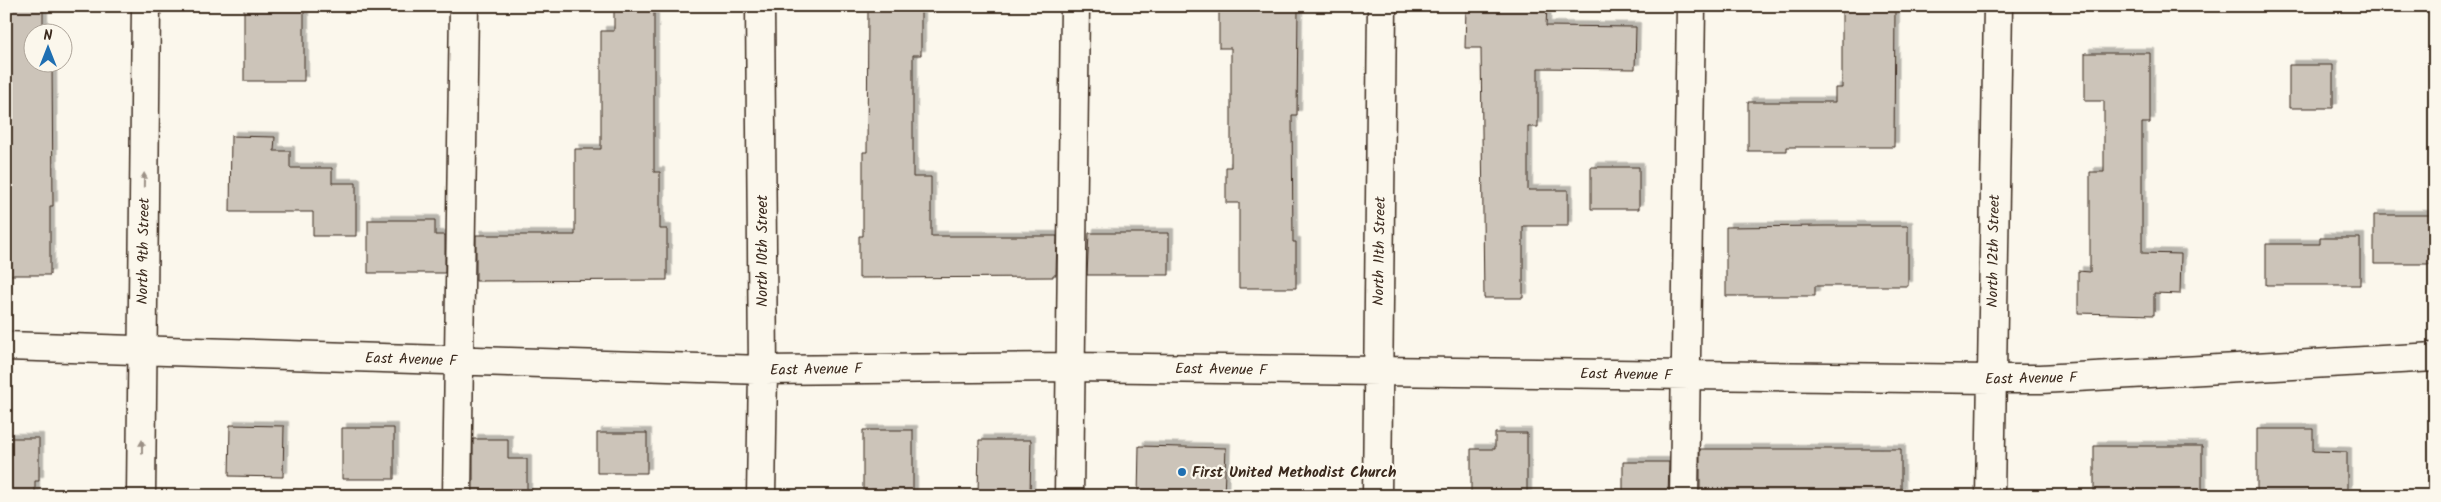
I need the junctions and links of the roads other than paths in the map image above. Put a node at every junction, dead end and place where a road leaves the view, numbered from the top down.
1 (146, 6) edge
2 (464, 6) edge
3 (760, 6) edge
4 (1075, 6) edge
5 (1382, 6) edge
6 (1691, 6) edge
7 (1998, 6) edge
8 (6, 346) edge
9 (142, 350) junction
10 (2435, 357) edge
11 (460, 361) junction
12 (1072, 367) junction
13 (763, 370) junction
14 (1378, 371) junction
15 (1686, 374) junction
16 (1991, 379) junction
17 (141, 496) edge
18 (457, 496) edge
19 (761, 496) edge
20 (1070, 496) edge
21 (1377, 496) edge
22 (1684, 496) edge
23 (1990, 496) edge

9 -> 1 street, North 9th Street
2 - 11 street
3 - 13 street, North 10th Street
4 - 12 street
5 - 14 street, North 11th Street
6 - 15 street
7 - 16 street, North 12th Street
8 - 9 street, East Avenue F
9 - 11 street, East Avenue F
17 -> 9 street, North 9th Street
10 - 16 street, East Avenue F
11 - 13 street, East Avenue F
11 - 18 street
12 - 13 street, East Avenue F
12 - 14 street, East Avenue F
12 - 20 street
13 - 19 street, North 10th Street
14 - 15 street, East Avenue F
14 - 21 street, North 11th Street
15 - 16 street, East Avenue F
15 - 22 street
16 - 23 street, North 12th Street

